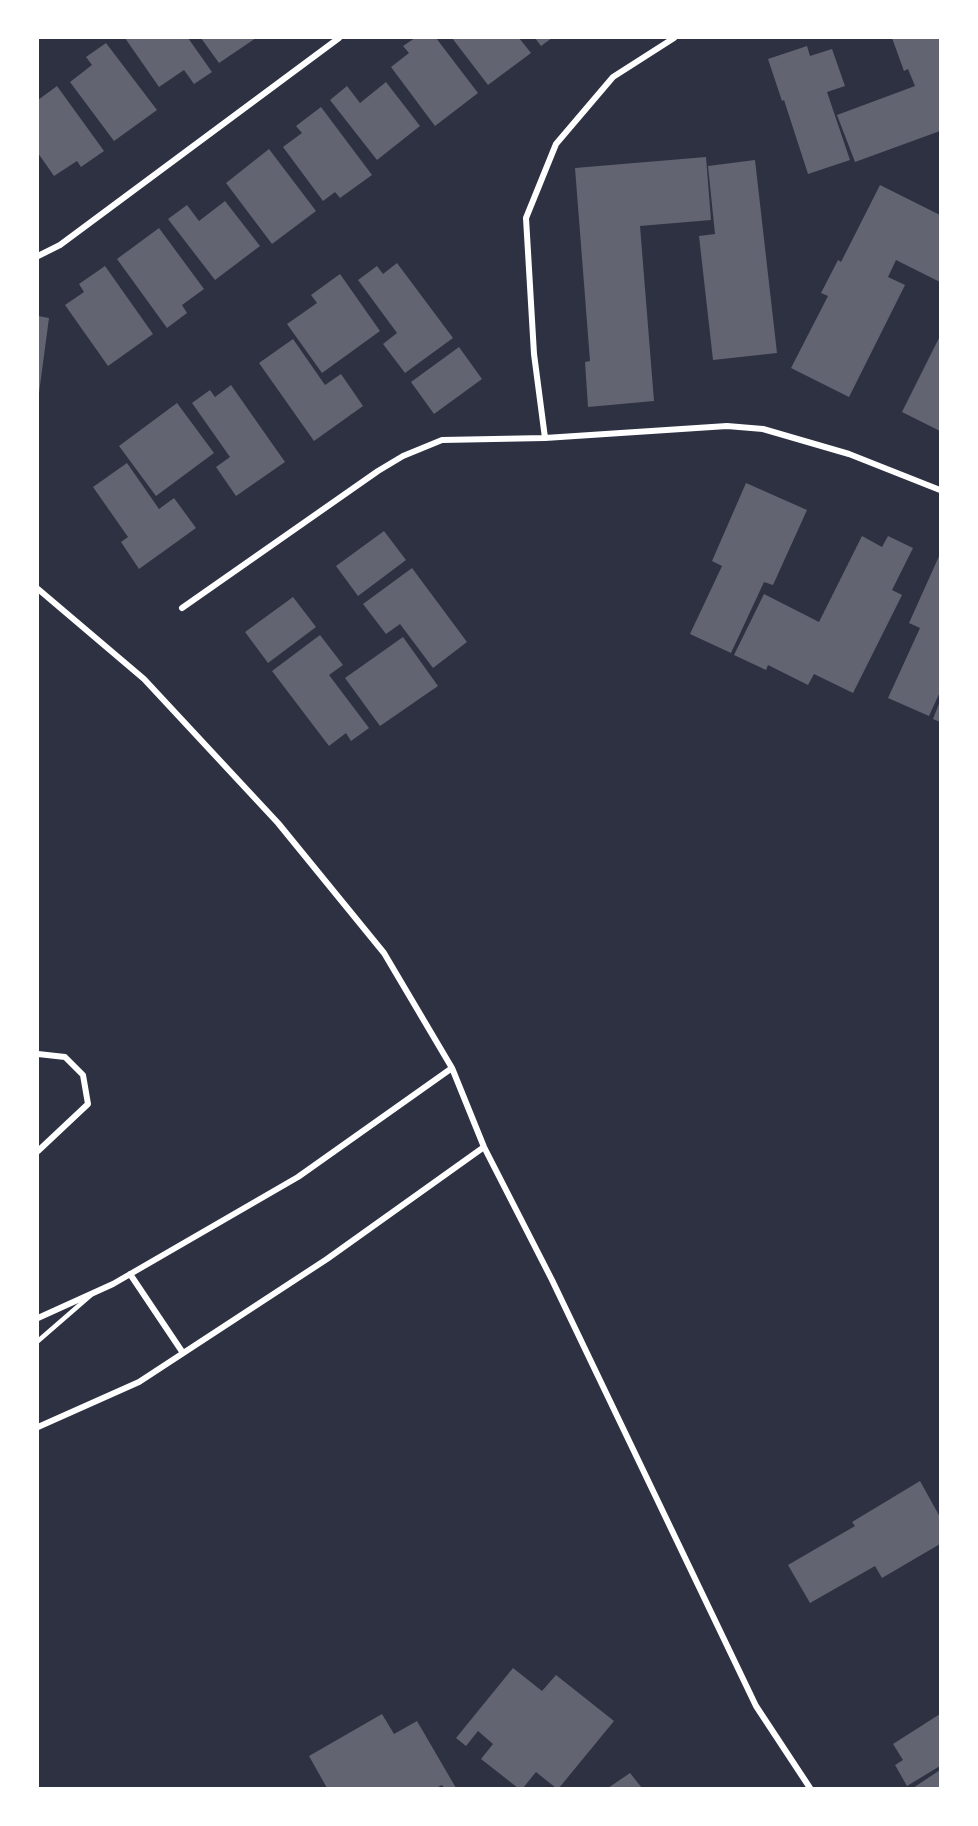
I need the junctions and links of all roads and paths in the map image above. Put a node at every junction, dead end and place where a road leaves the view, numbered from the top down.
1 (339, 38) edge
2 (674, 38) edge
3 (38, 256) edge
4 (545, 438) junction
5 (940, 490) edge
6 (38, 590) edge
7 (182, 608) dead end
8 (38, 1054) edge
9 (452, 1068) junction
10 (484, 1147) junction
11 (38, 1151) edge
12 (130, 1274) junction
13 (95, 1292) junction
14 (38, 1318) edge
15 (38, 1341) edge
16 (183, 1353) junction
17 (38, 1428) edge
18 (810, 1788) edge

1 - 3 street
2 - 4 street
4 - 5 street
4 - 7 street
6 - 9 street
8 - 11 street
9 - 10 street
9 - 12 street
10 - 16 street
10 - 18 street
12 - 13 street
12 - 16 street
13 - 14 street
13 - 15 lane
16 - 17 street

